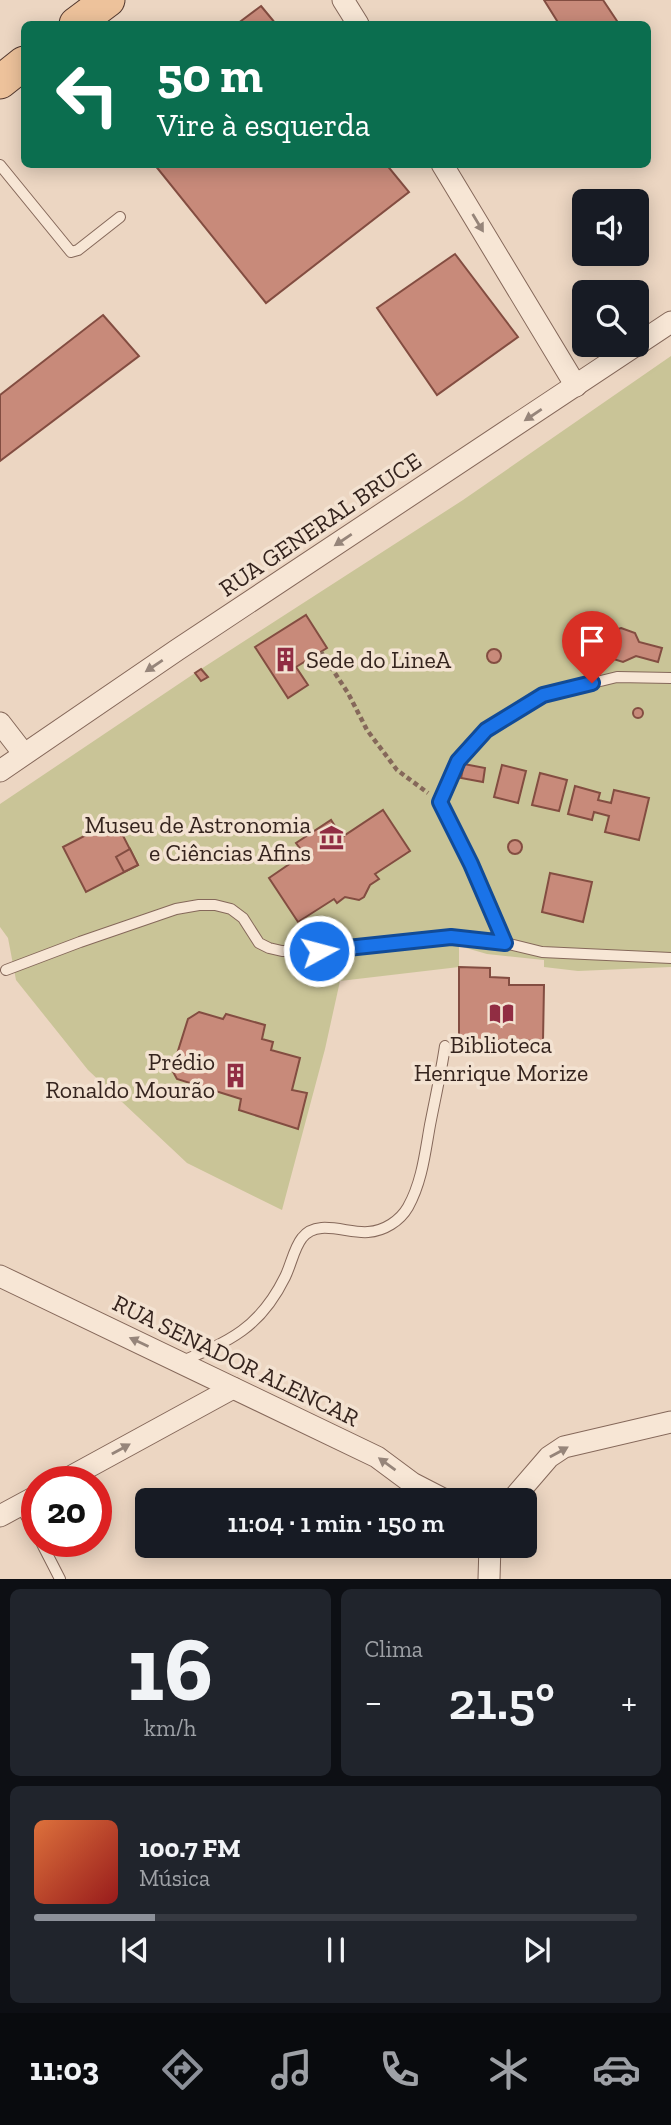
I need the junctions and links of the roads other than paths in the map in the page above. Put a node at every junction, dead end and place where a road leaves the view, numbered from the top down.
1 (108, 0) edge
2 (343, 0) edge
3 (80, 21) edge
4 (356, 21) edge
5 (21, 65) edge
6 (0, 82) edge
7 (0, 165) edge
8 (444, 168) edge
9 (120, 217) dead end
10 (671, 323) edge
11 (576, 386) junction
12 (671, 678) edge
13 (0, 723) edge
14 (24, 754) junction
15 (0, 771) edge
16 (505, 943) junction
17 (671, 958) edge
18 (6, 970) dead end
19 (445, 1046) dead end
20 (0, 1276) edge
21 (180, 1362) junction
22 (233, 1388) junction
23 (671, 1422) edge
24 (90, 1466) edge
25 (422, 1488) edge
26 (522, 1488) edge
27 (21, 1504) edge
28 (0, 1516) edge
29 (49, 1557) edge
30 (490, 1558) edge
31 (60, 1579) edge
32 (489, 1579) edge

1 - 3 main road
2 - 4 street
5 - 6 main road
7 - 9 lane
8 -> 11 street
10 - 11 street, RUA GENERAL BRUCE
11 -> 14 street, RUA GENERAL BRUCE
12 - 16 lane
13 - 14 street
14 - 15 street, RUA GENERAL BRUCE
16 - 17 lane
16 - 18 lane
19 - 21 lane
21 -> 20 street, RUA SENADOR ALENCAR
21 - 22 street, RUA SENADOR ALENCAR
24 -> 22 street
25 -> 22 street, RUA SENADOR ALENCAR
26 -> 23 street
27 - 28 street
29 - 31 lane
30 - 32 street

